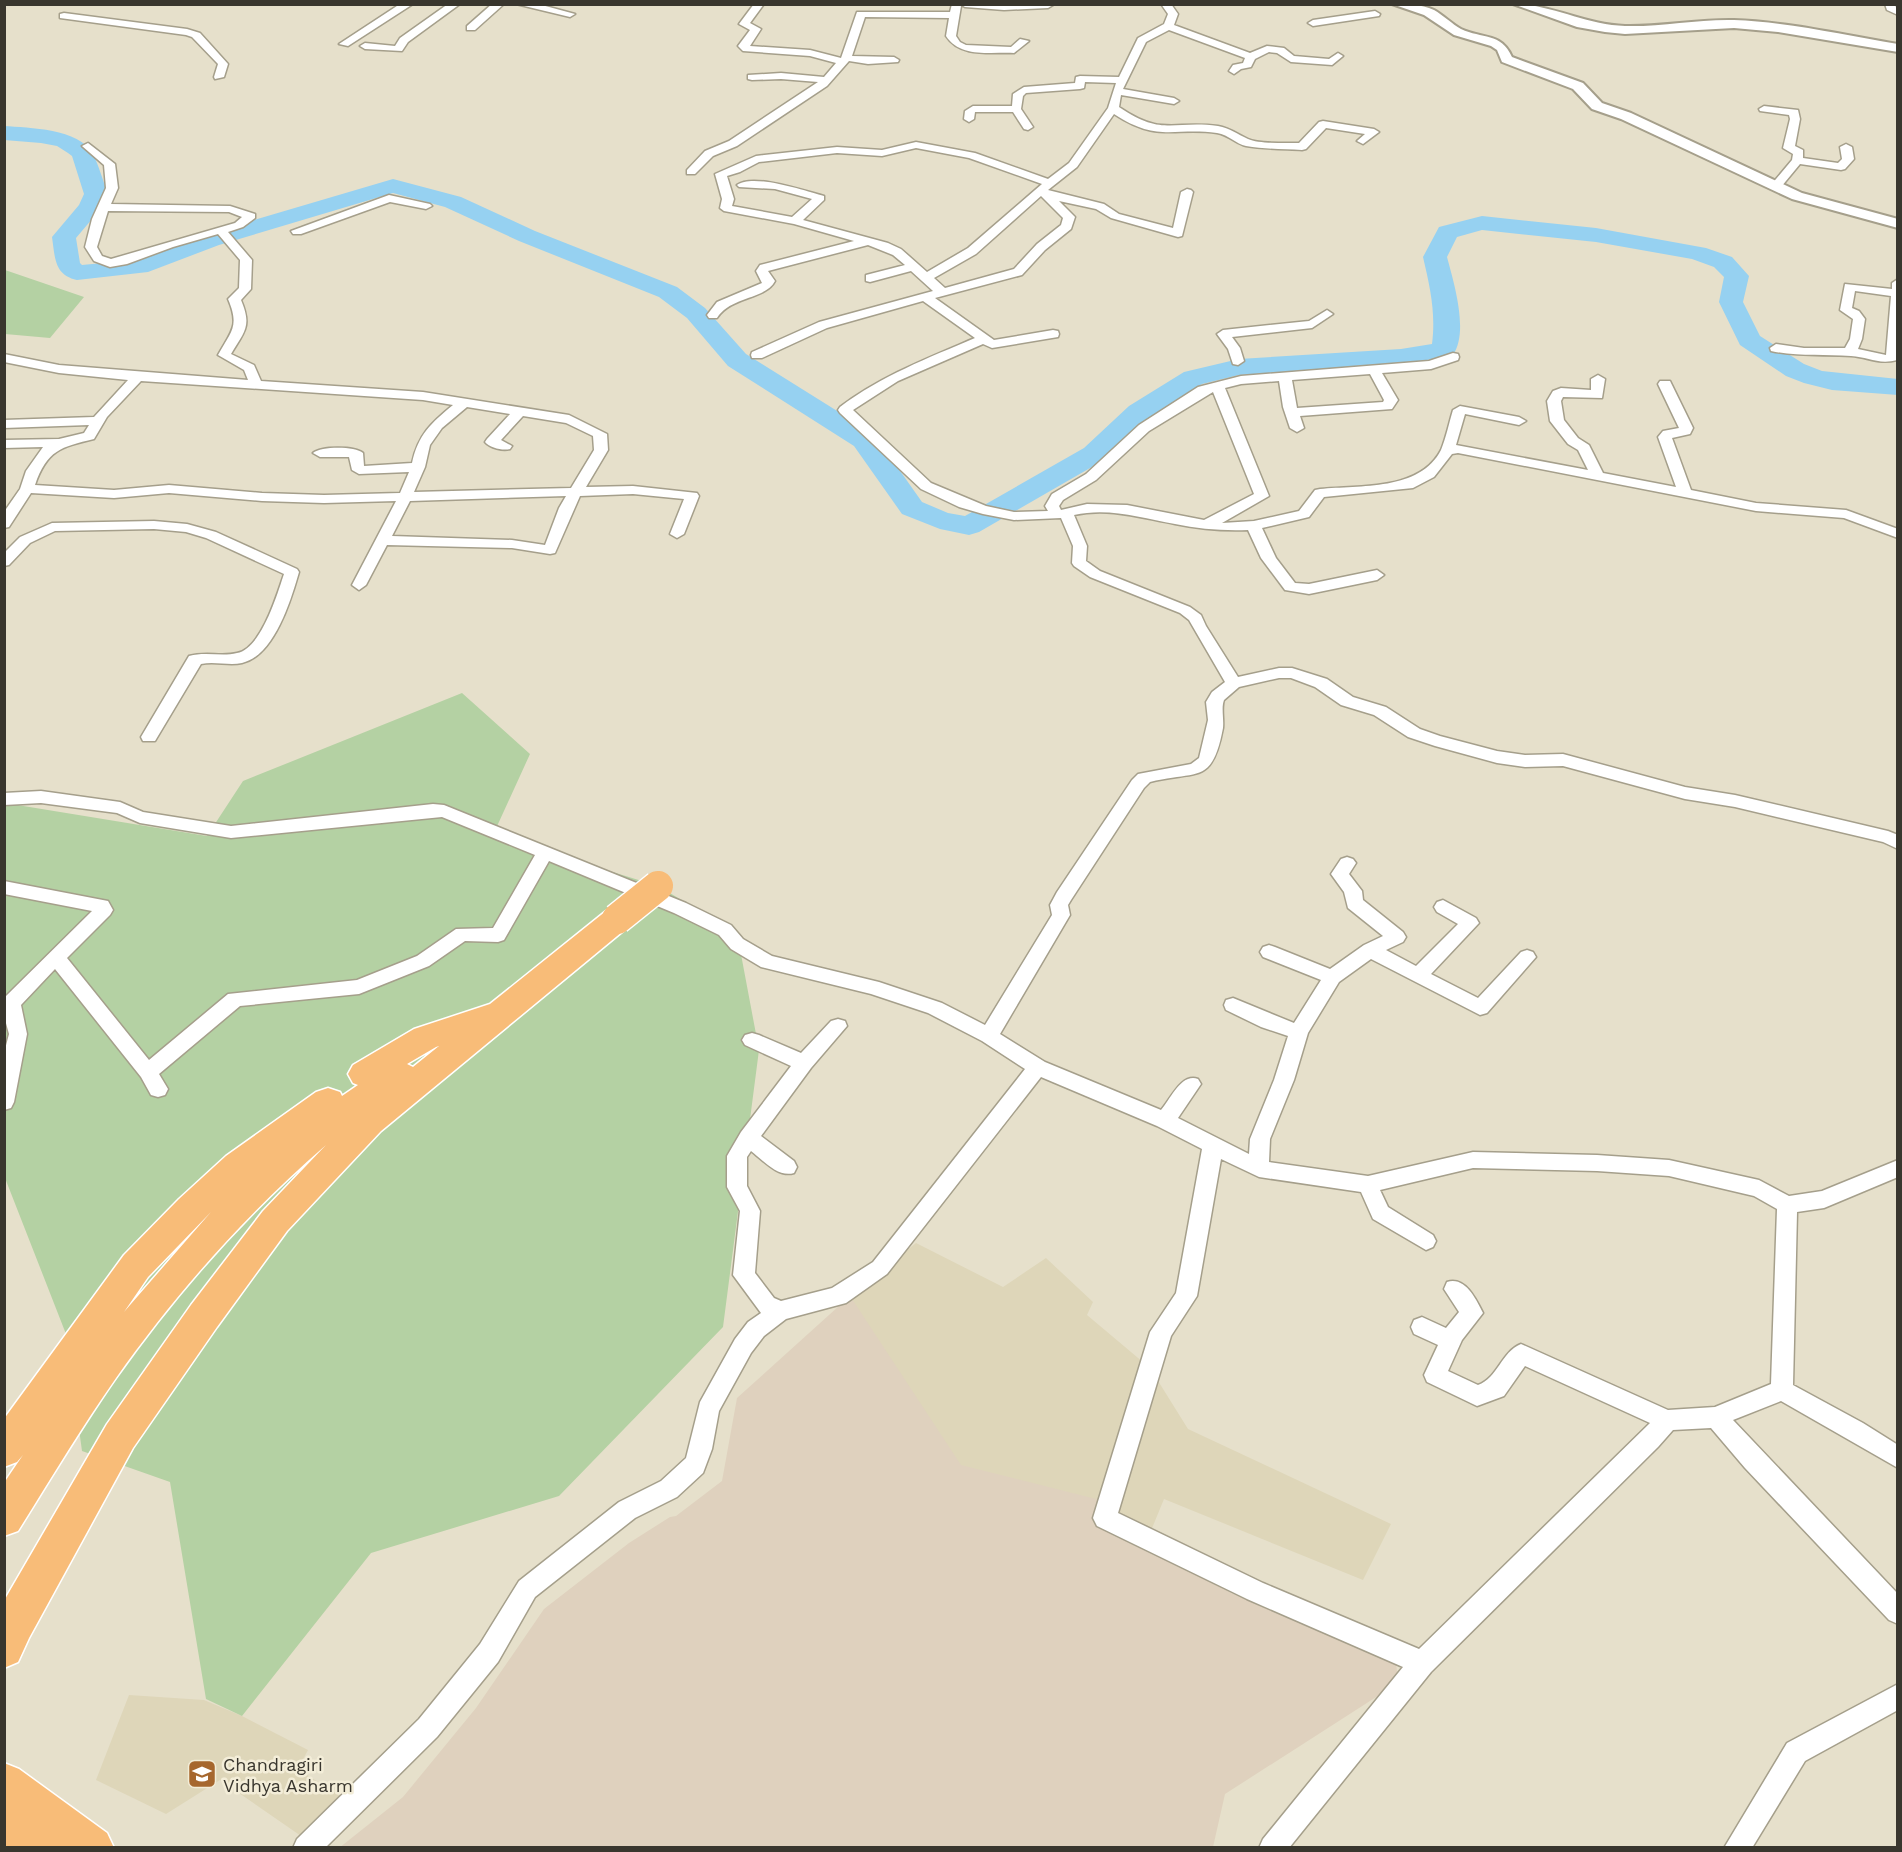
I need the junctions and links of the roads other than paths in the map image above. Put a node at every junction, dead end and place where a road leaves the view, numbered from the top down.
1 (408, 4) edge
2 (455, 4) edge
3 (499, 4) edge
4 (521, 4) edge
5 (759, 4) edge
6 (965, 4) edge
7 (1166, 4) edge
8 (1398, 4) edge
9 (1519, 4) edge
10 (1890, 4) edge
11 (1048, 5) edge
12 (955, 10) edge
13 (1898, 12) edge
14 (570, 14) dead end
15 (1375, 14) dead end
16 (64, 16) dead end
17 (1313, 23) dead end
18 (1167, 26) junction
19 (471, 28) dead end
20 (1023, 41) dead end
21 (344, 44) dead end
22 (365, 46) dead end
23 (1897, 47) edge
24 (1338, 56) dead end
25 (1251, 57) junction
26 (843, 60) junction
27 (894, 60) dead end
28 (1234, 71) dead end
29 (219, 77) dead end
30 (753, 77) dead end
31 (826, 80) junction
32 (1123, 80) junction
33 (1117, 91) junction
34 (1174, 101) dead end
35 (1113, 108) junction
36 (1016, 109) junction
37 (1764, 109) dead end
38 (969, 119) dead end
39 (1028, 127) dead end
40 (1363, 141) dead end
41 (88, 146) dead end
42 (1846, 147) dead end
43 (1797, 160) junction
44 (691, 172) dead end
45 (742, 185) dead end
46 (1777, 185) junction
47 (1046, 190) junction
48 (1187, 192) dead end
49 (426, 206) dead end
50 (103, 207) junction
51 (795, 221) junction
52 (1898, 224) edge
53 (221, 231) junction
54 (297, 231) dead end
55 (868, 242) junction
56 (913, 267) junction
57 (870, 278) dead end
58 (925, 278) junction
59 (1898, 283) edge
60 (942, 292) junction
61 (1897, 292) edge
62 (925, 297) junction
63 (1327, 314) dead end
64 (713, 315) dead end
65 (1053, 333) dead end
66 (984, 339) junction
67 (1776, 348) dead end
68 (1850, 352) junction
69 (757, 355) dead end
70 (1453, 357) dead end
71 (4, 358) edge
72 (1238, 361) dead end
73 (1373, 368) junction
74 (1285, 376) junction
75 (138, 377) junction
76 (1598, 380) dead end
77 (1665, 384) dead end
78 (252, 386) junction
79 (1217, 386) junction
80 (463, 403) junction
81 (520, 411) junction
82 (1292, 412) junction
83 (1519, 421) dead end
84 (98, 422) junction
85 (4, 424) edge
86 (1298, 428) dead end
87 (59, 443) junction
88 (4, 444) edge
89 (505, 446) dead end
90 (1447, 451) junction
91 (320, 453) dead end
92 (418, 467) junction
93 (1597, 475) junction
94 (27, 489) junction
95 (1684, 491) junction
96 (575, 492) junction
97 (406, 495) junction
98 (1062, 514) junction
99 (4, 524) edge
100 (1205, 525) junction
101 (1254, 525) junction
102 (677, 534) dead end
103 (1898, 534) edge
104 (384, 540) junction
105 (4, 562) edge
106 (1377, 575) dead end
107 (359, 585) dead end
108 (1234, 683) junction
109 (149, 737) dead end
110 (4, 799) edge
111 (1898, 843) edge
112 (545, 853) junction
113 (1347, 863) dead end
114 (658, 886) dead end
115 (4, 887) edge
116 (1443, 907) dead end
117 (1370, 950) junction
118 (1269, 952) dead end
119 (57, 957) junction
120 (1527, 957) dead end
121 (1419, 974) junction
122 (1332, 977) junction
123 (1233, 1005) dead end
124 (505, 1009) junction
125 (838, 1026) dead end
126 (1299, 1032) junction
127 (989, 1036) junction
128 (752, 1040) dead end
129 (804, 1063) junction
130 (1038, 1066) junction
131 (148, 1072) junction
132 (1191, 1084) dead end
133 (158, 1089) dead end
134 (4, 1102) edge
135 (1164, 1120) junction
136 (748, 1138) junction
137 (1213, 1145) junction
138 (788, 1167) dead end
139 (1898, 1168) edge
140 (1259, 1169) junction
141 (1368, 1184) junction
142 (1786, 1205) junction
143 (1426, 1241) dead end
144 (1455, 1289) dead end
145 (780, 1311) junction
146 (1422, 1327) dead end
147 (1451, 1341) junction
148 (1782, 1390) junction
149 (1716, 1417) junction
150 (1667, 1419) junction
151 (4, 1450) edge
152 (1898, 1458) edge
153 (4, 1518) edge
154 (1898, 1612) edge
155 (4, 1648) edge
156 (1422, 1664) junction
157 (1898, 1696) edge
158 (4, 1784) edge
159 (4, 1832) edge
160 (59, 1848) edge
161 (92, 1848) edge
162 (306, 1848) edge
163 (1272, 1848) edge
164 (1737, 1848) edge

1 - 21 street
2 - 22 street
3 - 19 street
4 - 14 street
5 - 26 street
6 - 11 street
7 - 18 street
8 - 46 street
9 - 23 street
10 - 13 street
12 - 20 street
12 - 26 street
15 - 17 street
16 - 29 street
18 - 25 street
18 - 32 street
24 - 25 street
25 - 28 street
26 - 27 street
26 - 31 street
30 - 31 street
31 - 44 street
32 - 33 street
32 - 36 street
33 - 34 street
33 - 35 street
35 - 40 street
35 - 47 street
36 - 38 street
36 - 39 street
37 - 43 street
41 - 50 street
42 - 43 street
43 - 46 street
45 - 51 street
46 - 52 street
47 - 48 street
47 - 51 street
47 - 58 street
47 - 60 street
49 - 54 street
50 - 53 street
50 - 53 street
51 - 55 street
53 - 78 street
55 - 56 street
55 - 64 street
56 - 57 street
56 - 58 street
58 - 60 street
59 - 61 street
60 - 62 street
61 - 68 street
61 - 68 street
62 - 66 street
62 - 69 street
63 - 72 street
65 - 66 street
66 - 98 street
67 - 68 street
70 - 73 street
71 - 75 street
73 - 74 street
73 - 82 street
74 - 79 street
74 - 82 street
75 - 78 street
75 - 84 street
76 - 93 street
77 - 95 street
78 - 80 street
79 - 98 street
79 - 100 street
80 - 81 street
80 - 92 street
81 - 89 street
81 - 96 street
82 - 86 street
83 - 90 street
84 - 85 street
84 - 87 street
87 - 88 street
87 - 94 street
90 - 93 street
90 - 101 street
91 - 92 street
92 - 97 street
93 - 95 street
94 - 97 street
94 - 99 street
95 - 103 street
96 - 97 street
96 - 102 street
96 - 104 street
97 - 104 street
98 - 100 street
98 - 108 street
100 - 101 street
101 - 106 street
104 - 107 street
105 - 109 street
108 - 111 street
108 - 127 street
110 - 112 street
112 - 127 street
112 - 131 street
113 - 117 street
114 - 124 highway, bridge
115 - 119 street
116 - 121 street
117 - 121 street
117 - 122 street
118 - 122 street
119 - 131 street
119 - 134 street
120 - 121 street
122 - 126 street
123 - 126 street
124 - 151 highway
124 - 153 highway
124 - 155 highway
125 - 129 street
126 - 140 street
127 - 130 street
128 - 129 street
129 - 136 street
130 - 135 street
130 - 145 street
131 - 133 street
132 - 135 street
135 - 137 street
136 - 138 street
136 - 145 street
137 - 140 street
137 - 156 street
139 - 142 street
140 - 141 street
141 - 142 street
141 - 143 street
142 - 148 street
144 - 147 street
145 - 162 street
146 - 147 street
147 - 150 street
148 - 149 street
148 - 152 street
149 - 150 street
149 - 154 street
150 - 156 street
156 - 163 street
157 - 164 street
158 - 161 highway
159 - 160 highway

